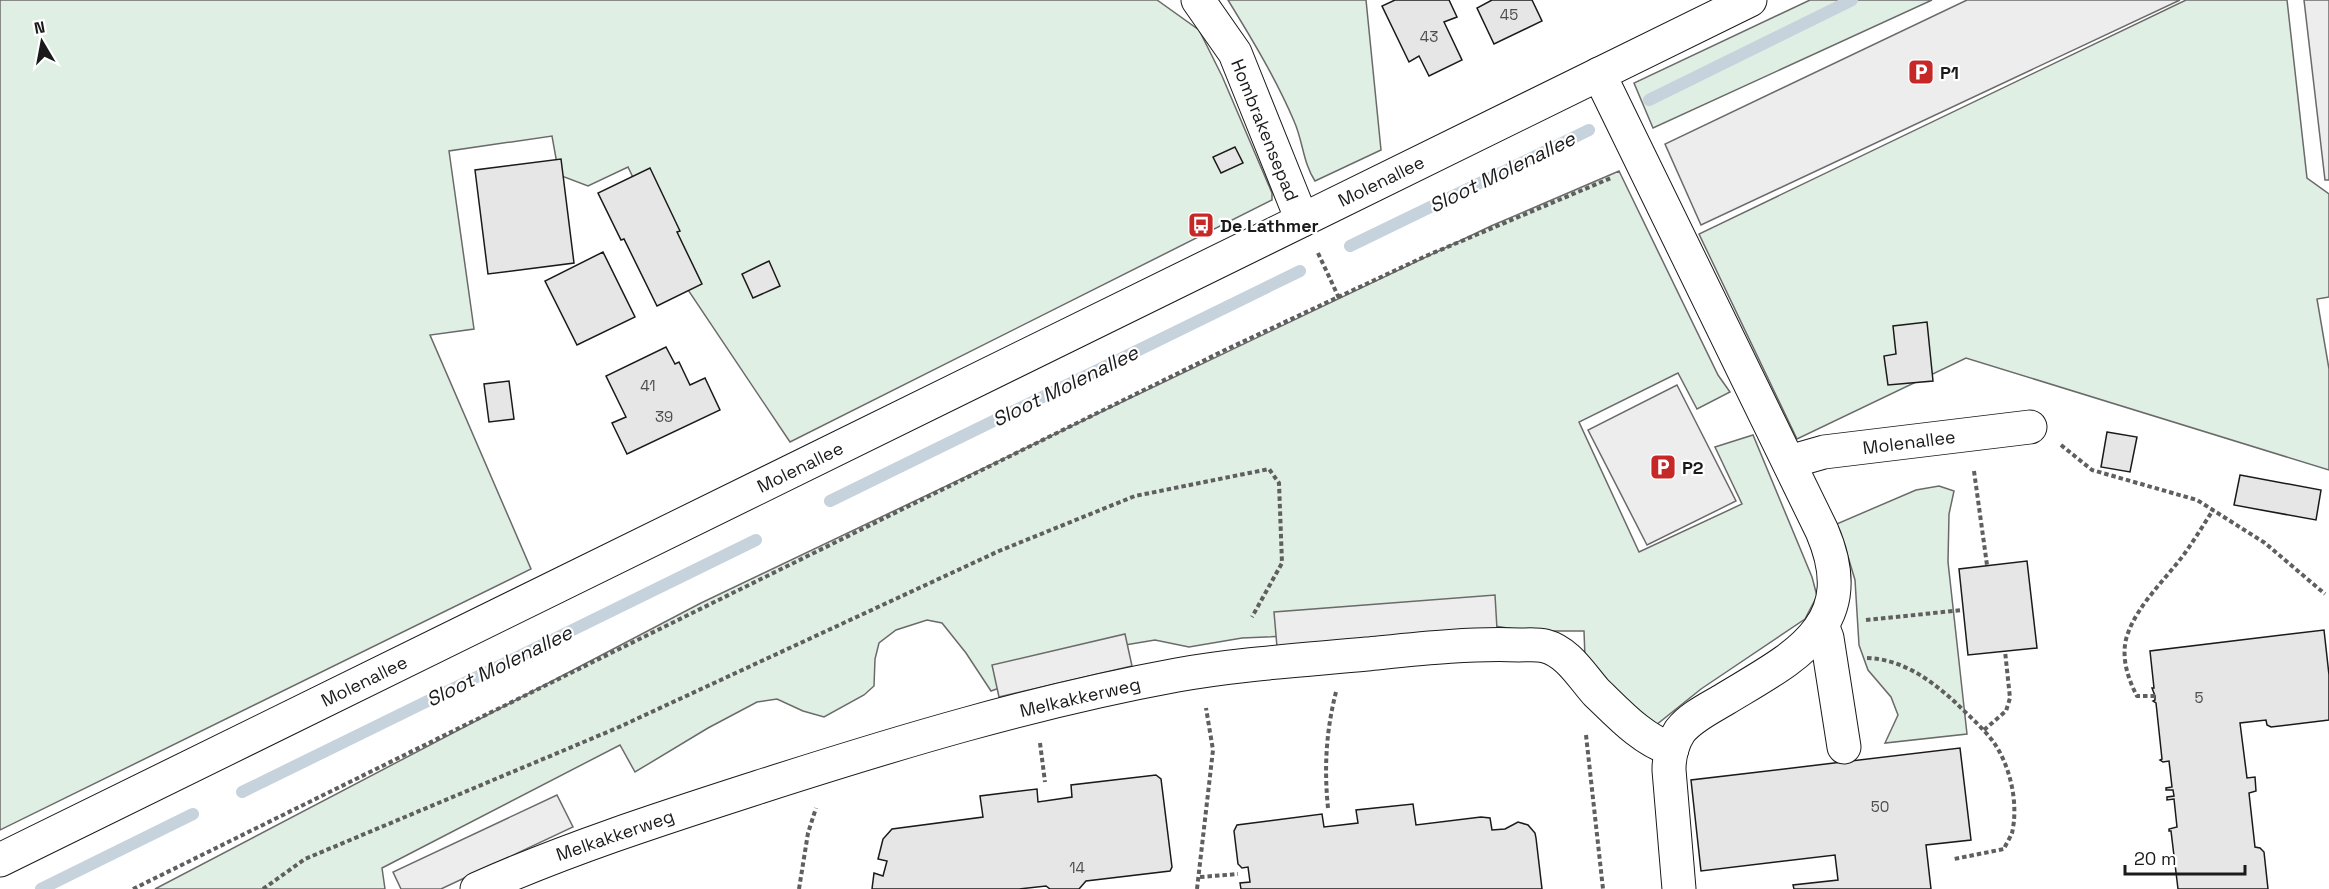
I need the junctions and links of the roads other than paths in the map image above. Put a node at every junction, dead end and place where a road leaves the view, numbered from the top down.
1 (1198, 0) edge
2 (1750, 0) edge
3 (1599, 74) junction
4 (1302, 220) junction
5 (2030, 427) road end
6 (1789, 462) junction
7 (1822, 625) junction
8 (1844, 747) dead end
9 (1670, 759) junction
10 (0, 860) edge
11 (477, 889) edge
12 (1679, 889) edge

1 - 4 street, Hombrakensepad
2 - 3 street, Molenallee
3 - 4 street, Molenallee
3 - 6 street
4 - 10 street, Molenallee
5 - 6 street, Molenallee
6 - 7 street
7 - 8 street
7 - 9 street
9 - 11 street, Melkakkerweg
9 - 12 street

